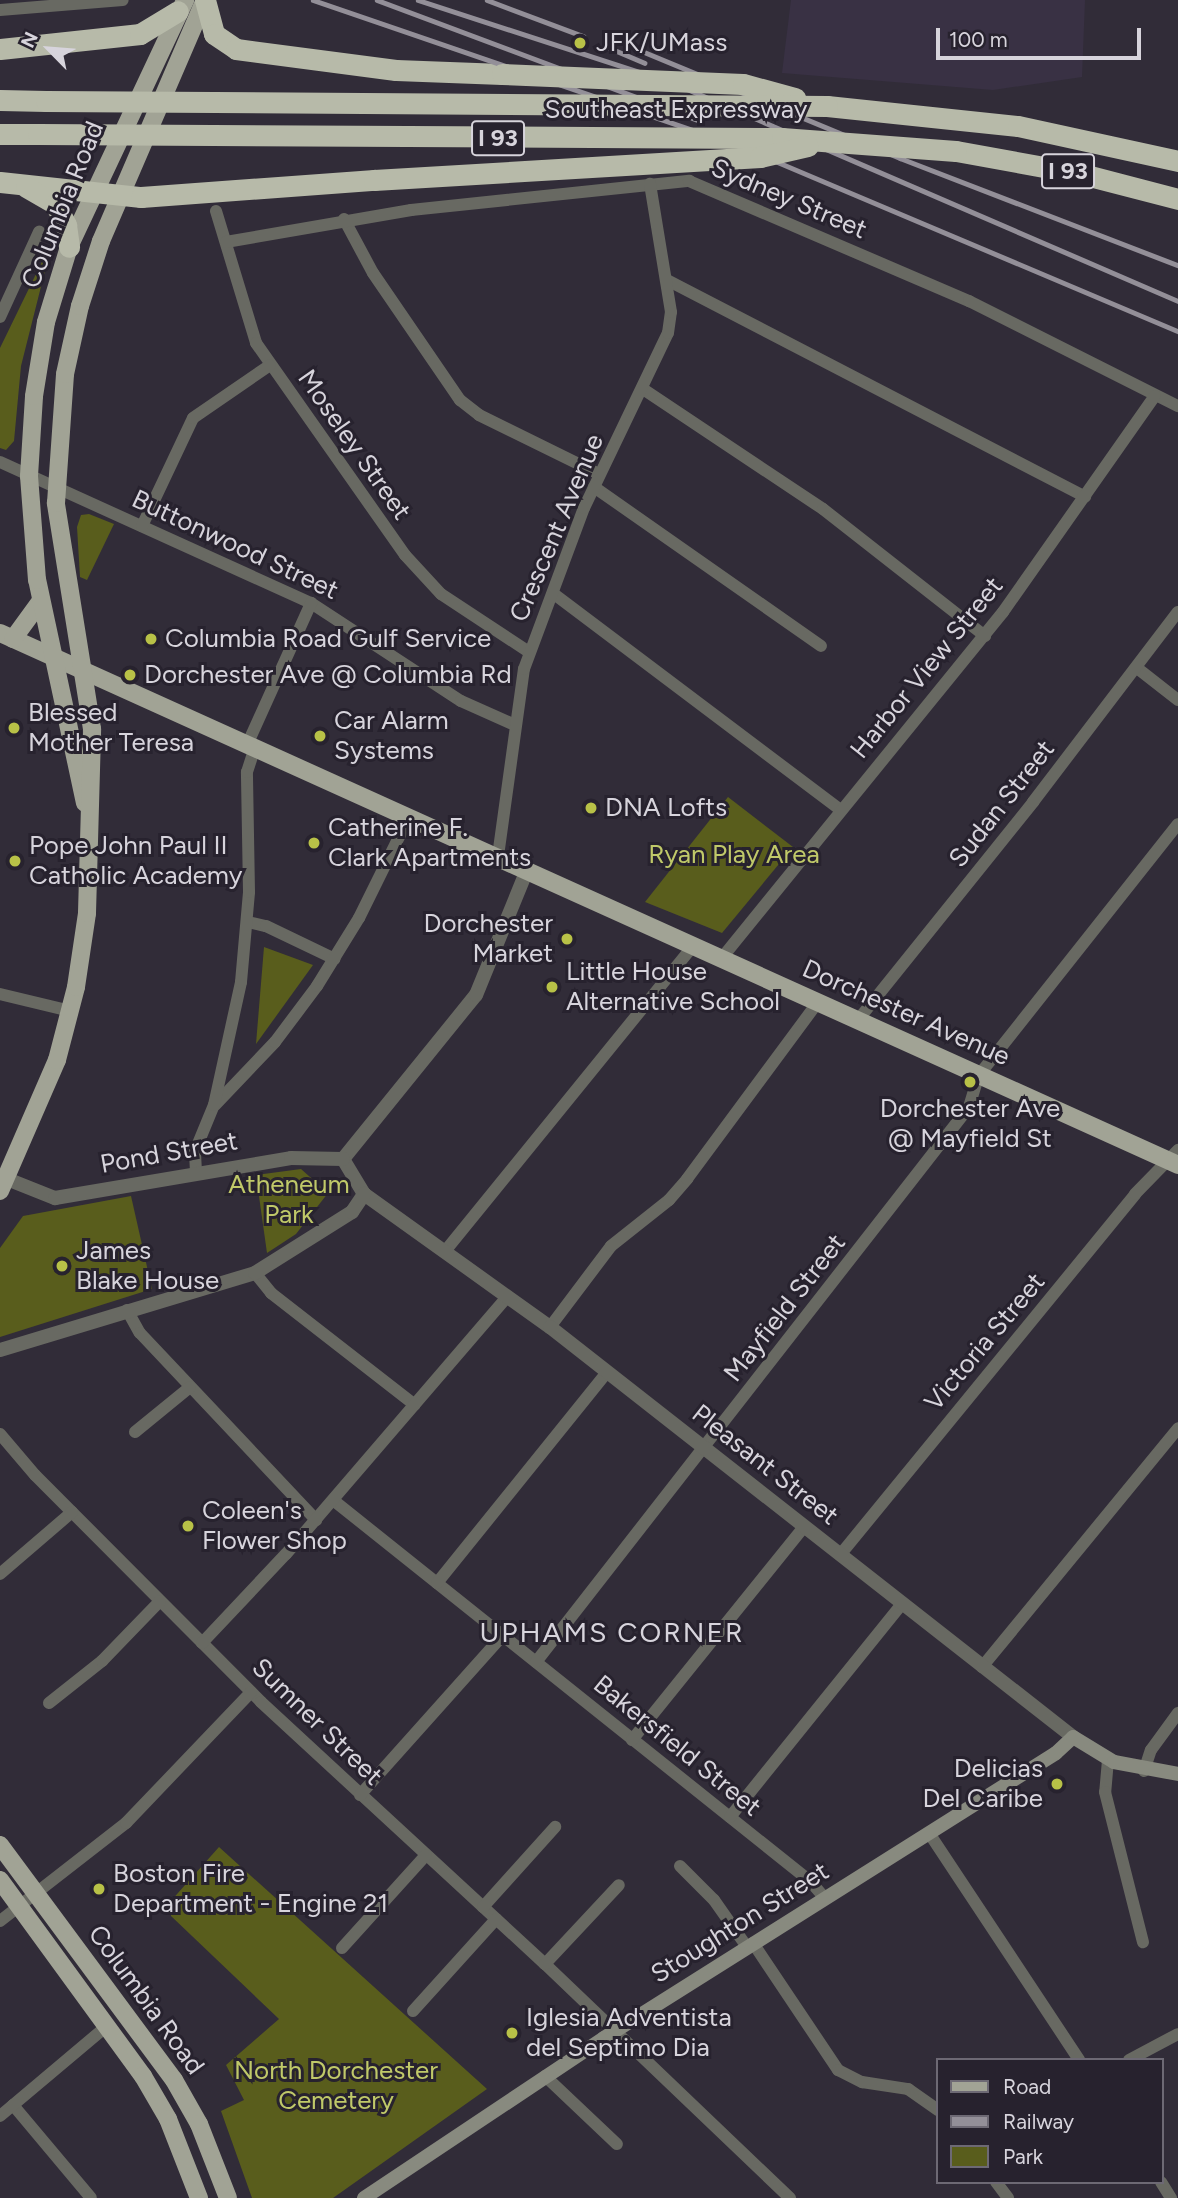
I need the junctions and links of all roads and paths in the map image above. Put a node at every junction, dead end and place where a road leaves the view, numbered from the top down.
1 (123, 0) edge
2 (205, 0) edge
3 (181, 5) edge
4 (0, 10) edge
5 (0, 49) edge
6 (0, 100) edge
7 (827, 106) junction
8 (0, 134) edge
9 (832, 139) junction
10 (1178, 161) edge
11 (5, 182) edge
12 (650, 184) junction
13 (93, 189) junction
14 (120, 195) junction
15 (1178, 199) edge
16 (216, 211) dead end
17 (344, 219) junction
18 (39, 232) dead end
19 (226, 242) junction
20 (69, 247) junction
21 (667, 280) junction
22 (4, 299) edge
23 (0, 317) edge
24 (270, 365) junction
25 (643, 389) junction
26 (1155, 396) junction
27 (1178, 406) edge
28 (0, 463) edge
29 (599, 474) junction
30 (29, 476) junction
31 (56, 487) junction
32 (594, 487) junction
33 (1085, 497) junction
34 (142, 526) junction
35 (554, 594) junction
36 (40, 602) junction
37 (311, 603) junction
38 (1178, 612) edge
39 (6, 636) edge
40 (985, 636) junction
41 (821, 646) dead end
42 (529, 652) junction
43 (54, 658) junction
44 (1137, 668) junction
45 (83, 671) junction
46 (1178, 700) edge
47 (514, 724) junction
48 (251, 746) junction
49 (841, 810) junction
50 (88, 813) junction
51 (409, 817) junction
52 (1178, 824) edge
53 (498, 856) junction
54 (527, 870) junction
55 (248, 922) junction
56 (693, 946) junction
57 (335, 959) junction
58 (722, 959) junction
59 (0, 994) edge
60 (818, 1002) junction
61 (71, 1011) junction
62 (858, 1020) junction
63 (979, 1075) junction
64 (214, 1105) junction
65 (1175, 1158) edge
66 (343, 1159) junction
67 (196, 1172) junction
68 (3, 1185) edge
69 (364, 1194) junction
70 (446, 1251) junction
71 (255, 1273) junction
72 (508, 1296) junction
73 (127, 1310) junction
74 (550, 1326) junction
75 (0, 1350) edge
76 (607, 1372) junction
77 (190, 1387) junction
78 (415, 1405) junction
79 (1178, 1428) edge
80 (135, 1432) dead end
81 (0, 1434) edge
82 (705, 1449) junction
83 (333, 1500) junction
84 (72, 1512) junction
85 (316, 1520) junction
86 (804, 1527) junction
87 (840, 1555) junction
88 (0, 1574) edge
89 (437, 1583) junction
90 (160, 1601) junction
91 (902, 1604) junction
92 (502, 1636) junction
93 (202, 1643) junction
94 (536, 1662) junction
95 (982, 1667) junction
96 (251, 1692) junction
97 (49, 1703) dead end
98 (1178, 1713) edge
99 (1073, 1737) junction
100 (632, 1740) junction
101 (1108, 1760) junction
102 (1144, 1771) junction
103 (1178, 1774) edge
104 (360, 1795) junction
105 (730, 1817) junction
106 (555, 1827) dead end
107 (929, 1833) junction
108 (0, 1845) edge
109 (426, 1855) junction
110 (680, 1866) dead end
111 (0, 1880) edge
112 (619, 1885) dead end
113 (37, 1895) junction
114 (825, 1898) junction
115 (20, 1907) junction
116 (483, 1907) junction
117 (496, 1919) junction
118 (0, 1921) edge
119 (1143, 1942) dead end
120 (750, 1945) junction
121 (342, 1948) dead end
122 (545, 1964) junction
123 (413, 2011) dead end
124 (107, 2025) junction
125 (616, 2030) junction
126 (1178, 2034) edge
127 (1078, 2058) edge
128 (1133, 2058) edge
129 (545, 2076) junction
130 (13, 2105) junction
131 (936, 2108) edge
132 (0, 2116) edge
133 (617, 2144) dead end
134 (91, 2198) edge
135 (199, 2198) edge
136 (228, 2198) edge
137 (364, 2198) edge
138 (790, 2198) edge

1 - 4 street
2 - 7 highway, bridge
2 - 14 main road, Columbia Road
3 - 5 highway
3 - 13 main road, Columbia Road
6 - 7 highway, Southeast Expressway / I 93, bridge
7 - 10 highway, Southeast Expressway / I 93
8 - 9 highway, Southeast Expressway / I 93, bridge
9 - 14 highway, bridge
9 - 15 highway, Southeast Expressway / I 93, bridge
11 - 13 highway
11 - 20 highway
12 - 17 street, Sydney Street
12 - 21 street, Crescent Avenue
12 - 26 street, Sydney Street
13 - 14 highway
13 - 20 main road, Columbia Road
14 - 31 main road, Columbia Road
16 - 19 street, Moseley Street
17 - 19 street, Sydney Street
17 - 29 street
18 - 22 street
19 - 24 street, Moseley Street
20 - 30 main road, Columbia Road
21 - 25 street, Crescent Avenue
21 - 33 street
22 - 23 street
24 - 34 street
24 - 42 street, Moseley Street
25 - 29 street, Crescent Avenue
25 - 40 street
26 - 27 street, Sydney Street
26 - 33 street, Harbor View Street
28 - 30 street, Buttonwood Street
29 - 32 street, Crescent Avenue
30 - 31 street, Buttonwood Street
30 - 36 main road, Columbia Road
31 - 34 street, Buttonwood Street
31 - 45 main road, Columbia Road
32 - 35 street, Crescent Avenue
32 - 41 street
33 - 40 street, Harbor View Street
34 - 37 street, Buttonwood Street
35 - 42 street, Crescent Avenue
35 - 49 street
36 - 39 main road
36 - 43 main road, Columbia Road
37 - 47 street, Buttonwood Street
37 - 48 street
38 - 44 street, Sudan Street
39 - 43 main road, Dorchester Avenue
40 - 49 street, Harbor View Street
42 - 47 street, Crescent Avenue
43 - 45 main road, Dorchester Avenue
43 - 50 main road, Columbia Road
44 - 46 street
44 - 62 street, Sudan Street
45 - 48 main road, Dorchester Avenue
45 - 50 main road, Columbia Road
47 - 53 street, Crescent Avenue
48 - 51 main road, Dorchester Avenue
48 - 55 street
49 - 58 street, Harbor View Street
50 - 61 main road, Columbia Road
51 - 53 main road, Dorchester Avenue
51 - 57 street
52 - 63 street
53 - 54 main road, Dorchester Avenue
54 - 56 main road, Dorchester Avenue
54 - 66 street
55 - 57 street
55 - 64 street
56 - 58 main road, Dorchester Avenue
56 - 70 street
57 - 64 street
58 - 60 main road, Dorchester Avenue
59 - 61 street
60 - 62 main road, Dorchester Avenue
60 - 74 street
61 - 68 main road, Columbia Road
62 - 63 main road, Dorchester Avenue
63 - 65 main road, Dorchester Avenue
63 - 82 street, Mayfield Street
64 - 67 street
65 - 87 street, Victoria Street
66 - 67 street, Pond Street
66 - 69 street, Pleasant Street
67 - 68 street, Pond Street
69 - 70 street, Pleasant Street
69 - 71 street
70 - 72 street, Pleasant Street
71 - 73 street
71 - 78 street
72 - 74 street, Pleasant Street
72 - 78 street
73 - 75 street
73 - 77 street
74 - 76 street, Pleasant Street
76 - 82 street, Pleasant Street
76 - 89 street
77 - 80 street
77 - 85 street
78 - 83 street
79 - 95 street
81 - 84 street, Sumner Street
82 - 86 street, Pleasant Street
82 - 94 street, Mayfield Street
83 - 85 street
83 - 89 street, Bakersfield Street
84 - 88 street
84 - 90 street, Sumner Street
85 - 93 street
86 - 87 street, Pleasant Street
86 - 100 street
87 - 91 street, Pleasant Street
89 - 92 street, Bakersfield Street
90 - 93 street, Sumner Street
90 - 97 street
91 - 95 street, Pleasant Street
91 - 105 street
92 - 94 street, Bakersfield Street
92 - 104 street
93 - 96 street, Sumner Street
94 - 100 street, Bakersfield Street
95 - 99 street, Pleasant Street
96 - 104 street, Sumner Street
96 - 113 street
98 - 102 street
99 - 101 main road, Pleasant Street
99 - 107 main road, Stoughton Street
100 - 105 street, Bakersfield Street
101 - 102 main road, Pleasant Street
101 - 119 street
102 - 103 main road, Pleasant Street
104 - 109 street, Sumner Street
105 - 114 street, Bakersfield Street
106 - 116 street
107 - 114 main road, Stoughton Street
107 - 127 street
108 - 113 main road, Columbia Road
109 - 116 street, Sumner Street
109 - 121 street
110 - 120 street
111 - 115 main road, Columbia Road
112 - 122 street
113 - 115 street
113 - 136 main road, Columbia Road
114 - 120 main road, Stoughton Street
115 - 118 street
115 - 124 main road, Columbia Road
116 - 117 street, Sumner Street
117 - 122 street, Sumner Street
117 - 123 street
120 - 125 main road, Stoughton Street
120 - 131 street
122 - 125 street, Sumner Street
124 - 130 street
124 - 135 main road, Columbia Road
125 - 129 main road, Stoughton Street
125 - 138 street, Sumner Street
126 - 128 street
129 - 133 street
129 - 137 main road, Stoughton Street
130 - 132 street
130 - 134 street

